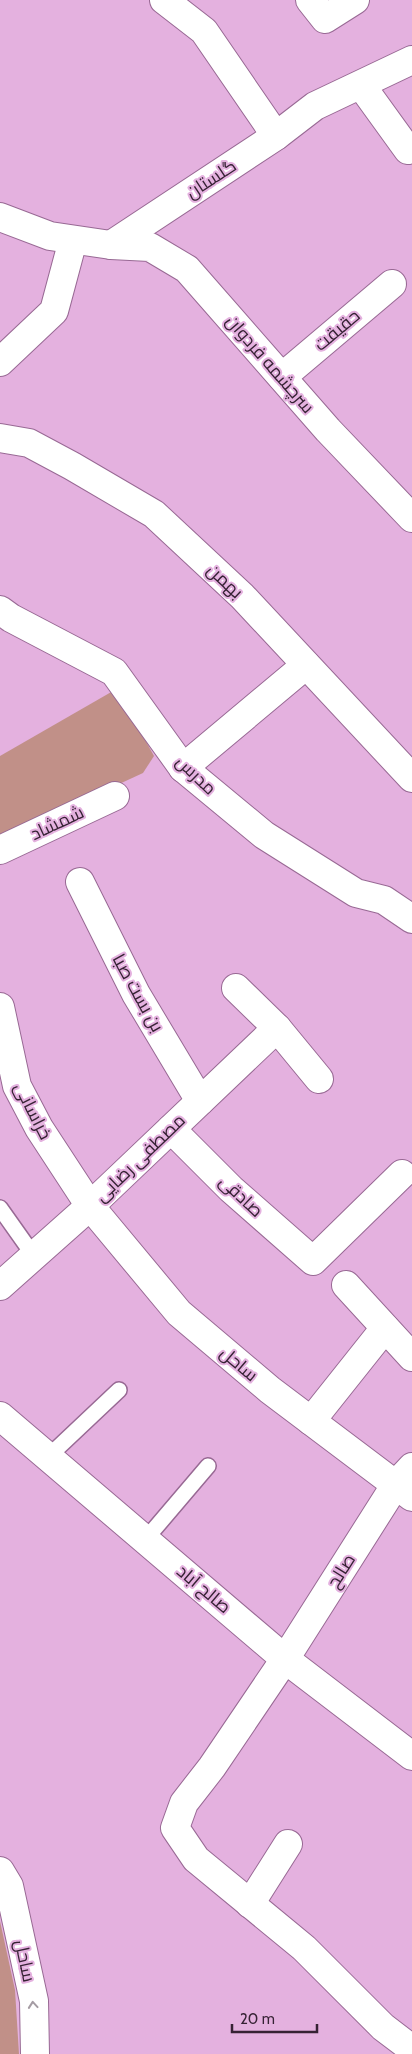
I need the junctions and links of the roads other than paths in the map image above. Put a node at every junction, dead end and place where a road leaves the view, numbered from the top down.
1 (164, 0) edge
2 (310, 0) edge
3 (355, 0) edge
4 (412, 60) edge
5 (361, 85) junction
6 (276, 136) junction
7 (408, 150) dead end
8 (0, 217) edge
9 (73, 240) junction
10 (110, 245) junction
11 (392, 284) dead end
12 (0, 362) edge
13 (282, 377) junction
14 (0, 438) edge
15 (412, 518) edge
16 (0, 610) edge
17 (306, 665) junction
18 (183, 768) junction
19 (412, 778) edge
20 (115, 796) dead end
21 (0, 850) edge
22 (80, 882) dead end
23 (412, 919) edge
24 (236, 988) dead end
25 (0, 1007) edge
26 (277, 1028) junction
27 (319, 1079) dead end
28 (200, 1101) junction
29 (171, 1128) junction
30 (402, 1174) dead end
31 (90, 1206) junction
32 (0, 1208) edge
33 (34, 1256) junction
34 (346, 1285) dead end
35 (0, 1286) edge
36 (386, 1328) junction
37 (412, 1357) edge
38 (119, 1390) dead end
39 (0, 1416) edge
40 (311, 1422) junction
41 (48, 1457) junction
42 (208, 1466) dead end
43 (407, 1483) edge
44 (145, 1540) junction
45 (286, 1658) junction
46 (412, 1756) edge
47 (288, 1844) dead end
48 (0, 1871) edge
49 (250, 1904) junction
50 (412, 2049) edge
51 (35, 2054) edge

1 - 6 street
2 - 3 street
4 - 5 street, گلستان
5 - 6 street, گلستان
5 - 7 street
6 - 10 street, گلستان
8 - 9 street
9 - 10 street
9 - 12 street
10 - 13 street, سرچشمه فردوان
11 - 13 street, حقیقت
13 - 15 street, سرچشمه فردوان
14 - 17 street, بهمن
16 - 18 street, مدرس
17 - 18 street
17 - 19 street, بهمن
18 - 23 street, مدرس
20 - 21 street, شمشاد
22 - 28 street, بن بست صبا
24 - 26 street
25 - 31 street, خراسانی
26 - 27 street
26 - 28 street, مصطفی رضایی
28 - 29 street, مصطفی رضایی
29 - 30 street, صادقی
29 - 31 street, مصطفی رضایی
31 - 33 street, مصطفی رضایی
31 - 40 street, ساحل
32 - 33 lane
33 - 35 street, مصطفی رضایی
34 - 36 street
36 - 37 street
36 - 40 street
38 - 41 lane
39 - 41 street, صالح آباد
40 - 43 street, ساحل
41 - 44 street, صالح آباد
42 - 44 lane
43 - 45 street, صالح
44 - 45 street, صالح آباد
45 - 46 street, صالح آباد
45 - 49 street, صالح
47 - 49 street
51 -> 48 street, ساحل
49 - 50 street

